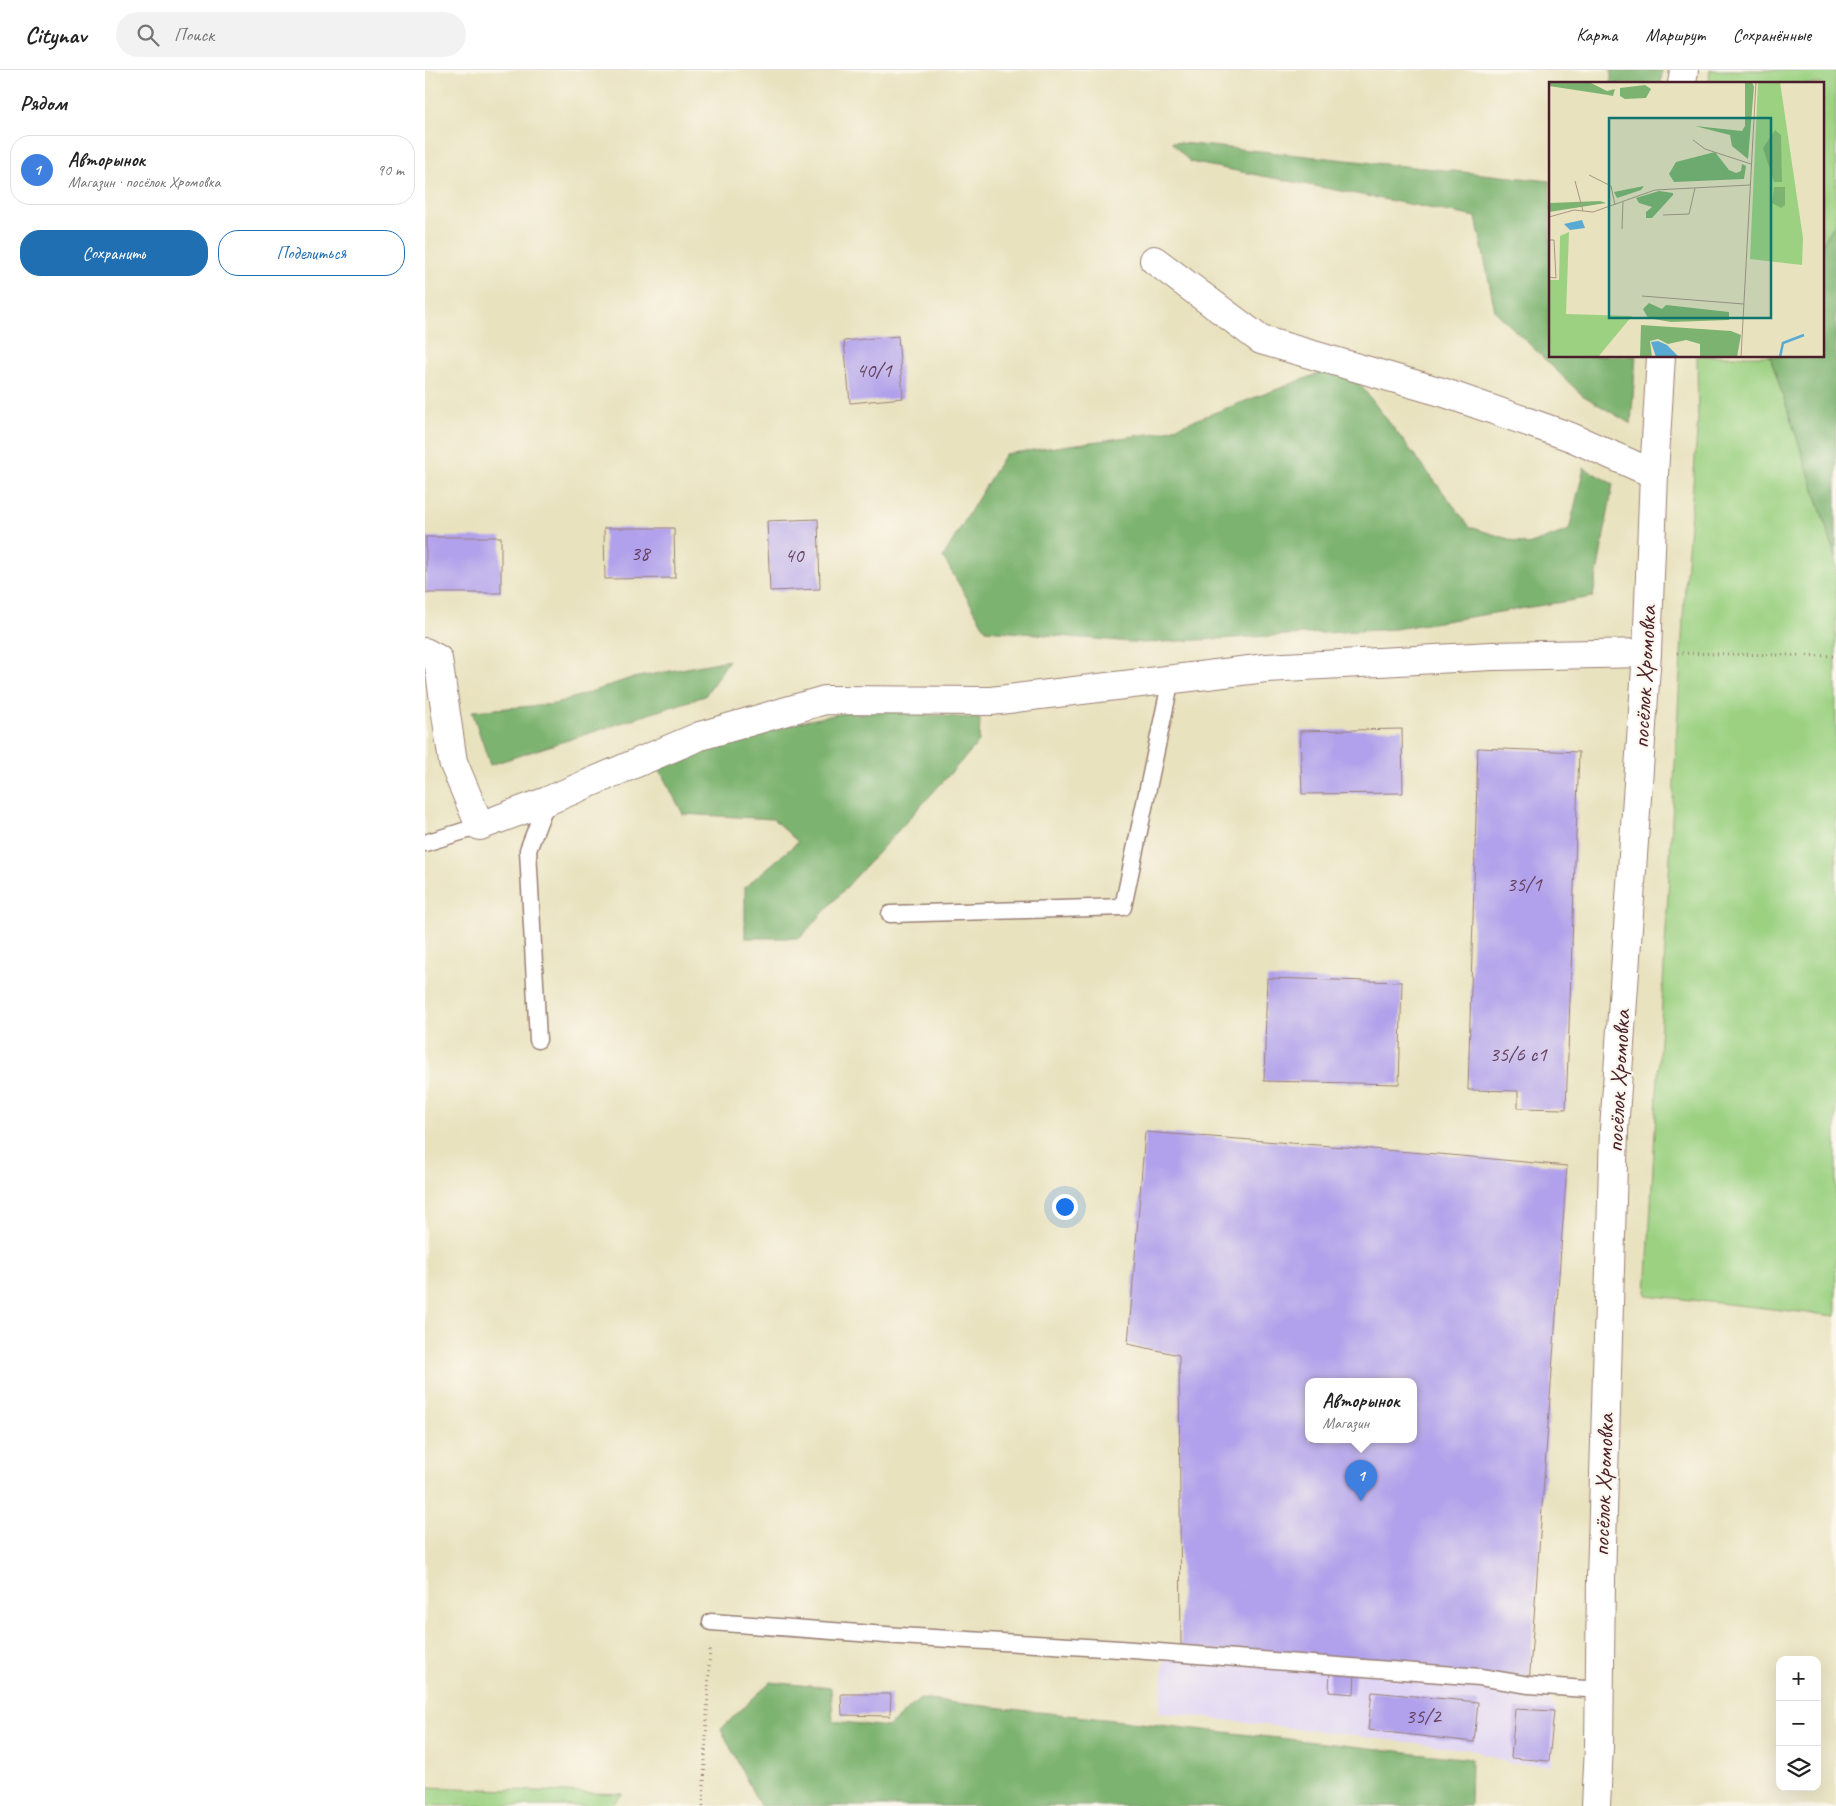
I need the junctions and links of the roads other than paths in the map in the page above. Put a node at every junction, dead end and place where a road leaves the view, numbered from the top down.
1 (1154, 260) dead end
2 (1661, 358) edge
3 (1654, 474) junction
4 (425, 652) edge
5 (1647, 653) junction
6 (1171, 679) junction
7 (547, 801) junction
8 (480, 826) junction
9 (425, 843) edge
10 (890, 914) dead end
11 (538, 1040) dead end
12 (711, 1622) road end
13 (1600, 1690) junction
14 (1596, 1806) edge

1 - 3 street
2 - 3 street, посёлок Хромовка
3 - 5 street, посёлок Хромовка
4 - 8 street
5 - 6 street
5 - 13 street, посёлок Хромовка
6 - 7 street
6 - 10 lane
7 - 8 street
7 - 11 lane
8 - 9 lane
12 - 13 lane
13 - 14 street, посёлок Хромовка

